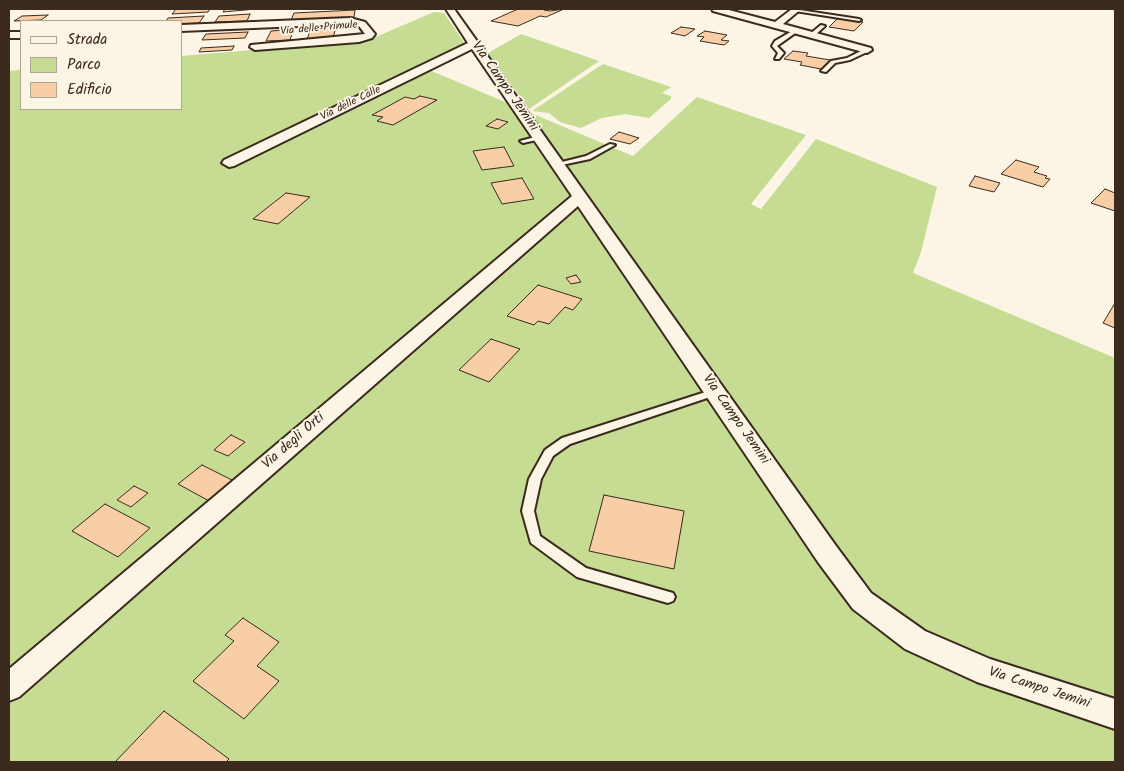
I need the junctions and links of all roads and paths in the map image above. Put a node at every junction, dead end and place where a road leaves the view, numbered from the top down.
1 (450, 9) edge
2 (716, 9) edge
3 (796, 9) edge
4 (858, 20) dead end
5 (777, 25) junction
6 (823, 26) dead end
7 (182, 28) edge
8 (796, 31) junction
9 (812, 35) junction
10 (474, 44) junction
11 (255, 48) dead end
12 (866, 50) joint
13 (777, 58) dead end
14 (824, 71) dead end
15 (612, 145) dead end
16 (229, 163) dead end
17 (557, 164) junction
18 (580, 197) junction
19 (715, 392) junction
20 (668, 597) dead end
21 (9, 687) edge
22 (1115, 714) edge

1 - 10 street, Via Campo Jemini
2 - 5 street
3 - 4 lane
3 - 5 street
5 - 8 street
6 - 9 lane
7 - 11 street, Via delle Primule
8 - 9 street
8 - 13 lane
9 - 12 street
10 - 16 street, Via delle Calle
10 - 17 street, Via Campo Jemini
12 - 14 lane
15 - 17 lane
17 - 18 street, Via Campo Jemini
18 - 19 street, Via Campo Jemini
18 - 21 street, Via degli Orti
19 - 20 lane
19 - 22 street, Via Campo Jemini

